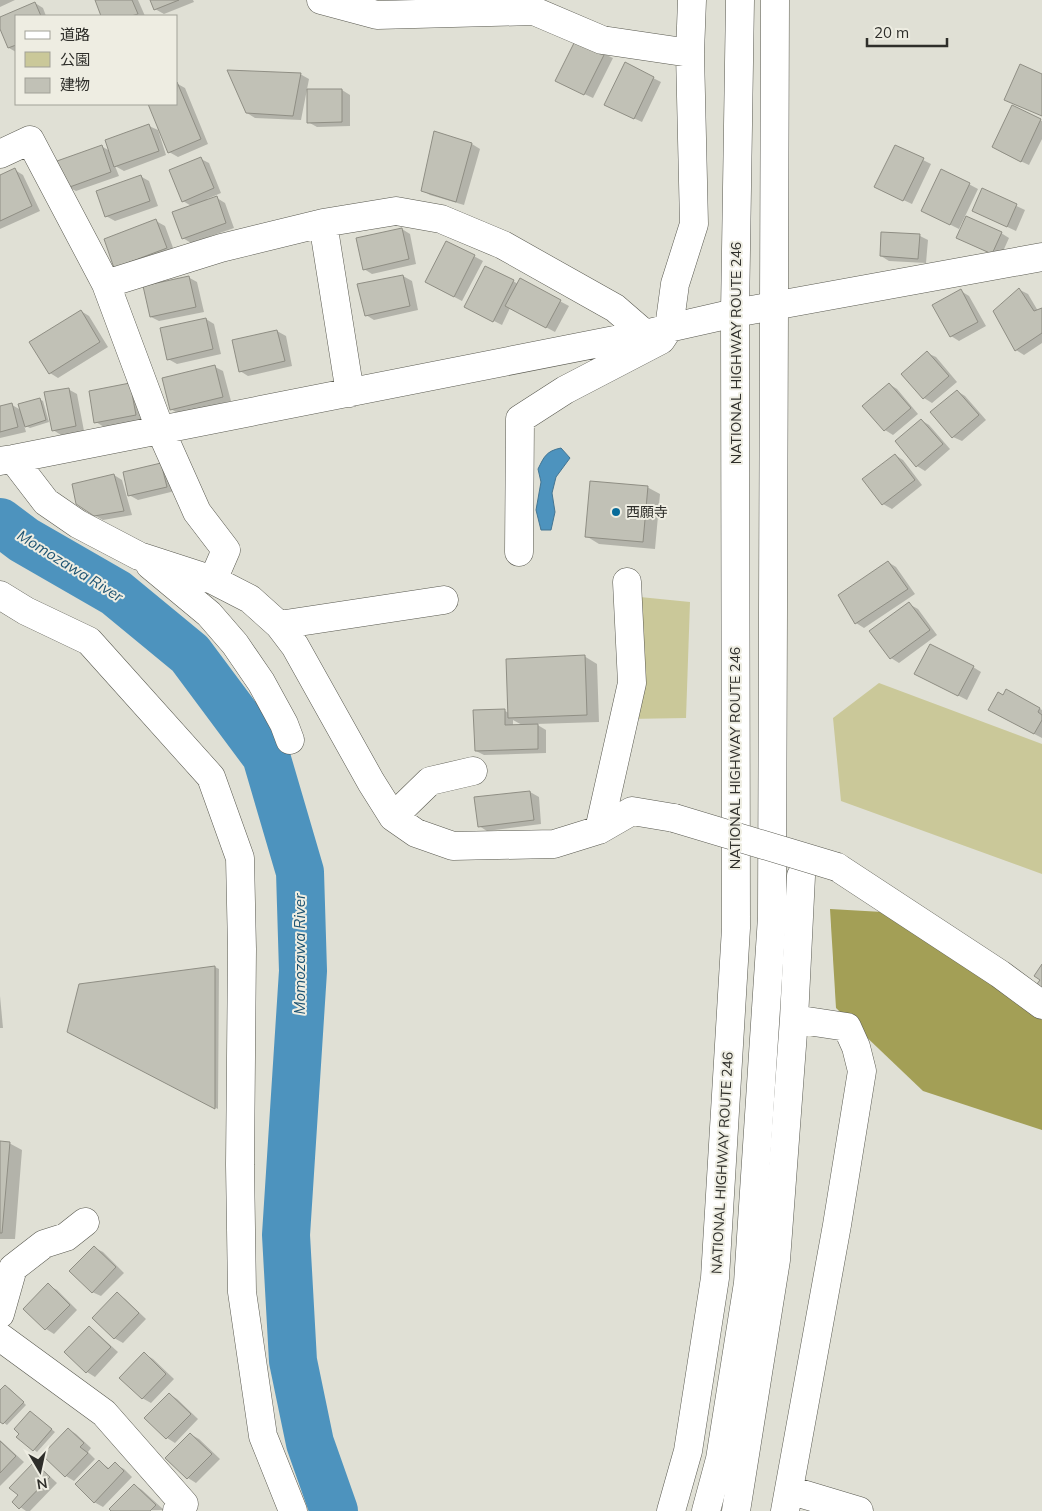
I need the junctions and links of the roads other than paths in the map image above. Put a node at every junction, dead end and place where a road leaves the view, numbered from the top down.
1 (321, 0) edge
2 (692, 0) edge
3 (740, 0) edge
4 (775, 0) edge
5 (690, 53) junction
6 (0, 154) edge
7 (323, 223) junction
8 (1042, 257) edge
9 (106, 284) junction
10 (774, 306) junction
11 (735, 313) junction
12 (657, 331) junction
13 (350, 393) junction
14 (160, 429) junction
15 (7, 460) edge
16 (519, 552) dead end
17 (139, 556) junction
18 (212, 580) junction
19 (627, 582) dead end
20 (0, 595) edge
21 (444, 600) dead end
22 (279, 625) junction
23 (290, 740) dead end
24 (472, 772) dead end
25 (393, 817) junction
26 (598, 830) junction
27 (801, 876) dead end
28 (1042, 1005) edge
29 (794, 1020) junction
30 (85, 1222) dead end
31 (0, 1314) edge
32 (0, 1338) edge
33 (787, 1501) edge
34 (177, 1511) edge
35 (293, 1511) edge
36 (671, 1511) edge
37 (706, 1511) edge
38 (736, 1511) edge
39 (859, 1511) edge

1 - 5 main road
2 - 5 main road
3 - 11 main road, NATIONAL HIGHWAY ROUTE 246
4 - 10 main road
5 - 12 main road
6 - 9 main road
7 - 9 main road
7 - 12 main road
7 - 13 main road
8 - 10 main road
9 - 14 main road
10 - 11 main road
10 - 37 main road
11 - 12 main road
11 - 36 main road, NATIONAL HIGHWAY ROUTE 246
12 - 13 main road
12 - 16 main road
13 - 14 main road
14 - 15 main road
14 - 18 main road
15 - 17 main road
17 - 18 main road
17 - 23 main road
18 - 22 main road
19 - 26 main road
20 - 35 main road
21 - 22 main road
22 - 25 main road
24 - 25 main road
25 - 26 main road
26 - 28 main road, bridge
27 - 29 main road
29 - 33 main road
29 - 38 main road
30 - 31 main road
32 - 34 main road
33 - 39 main road

